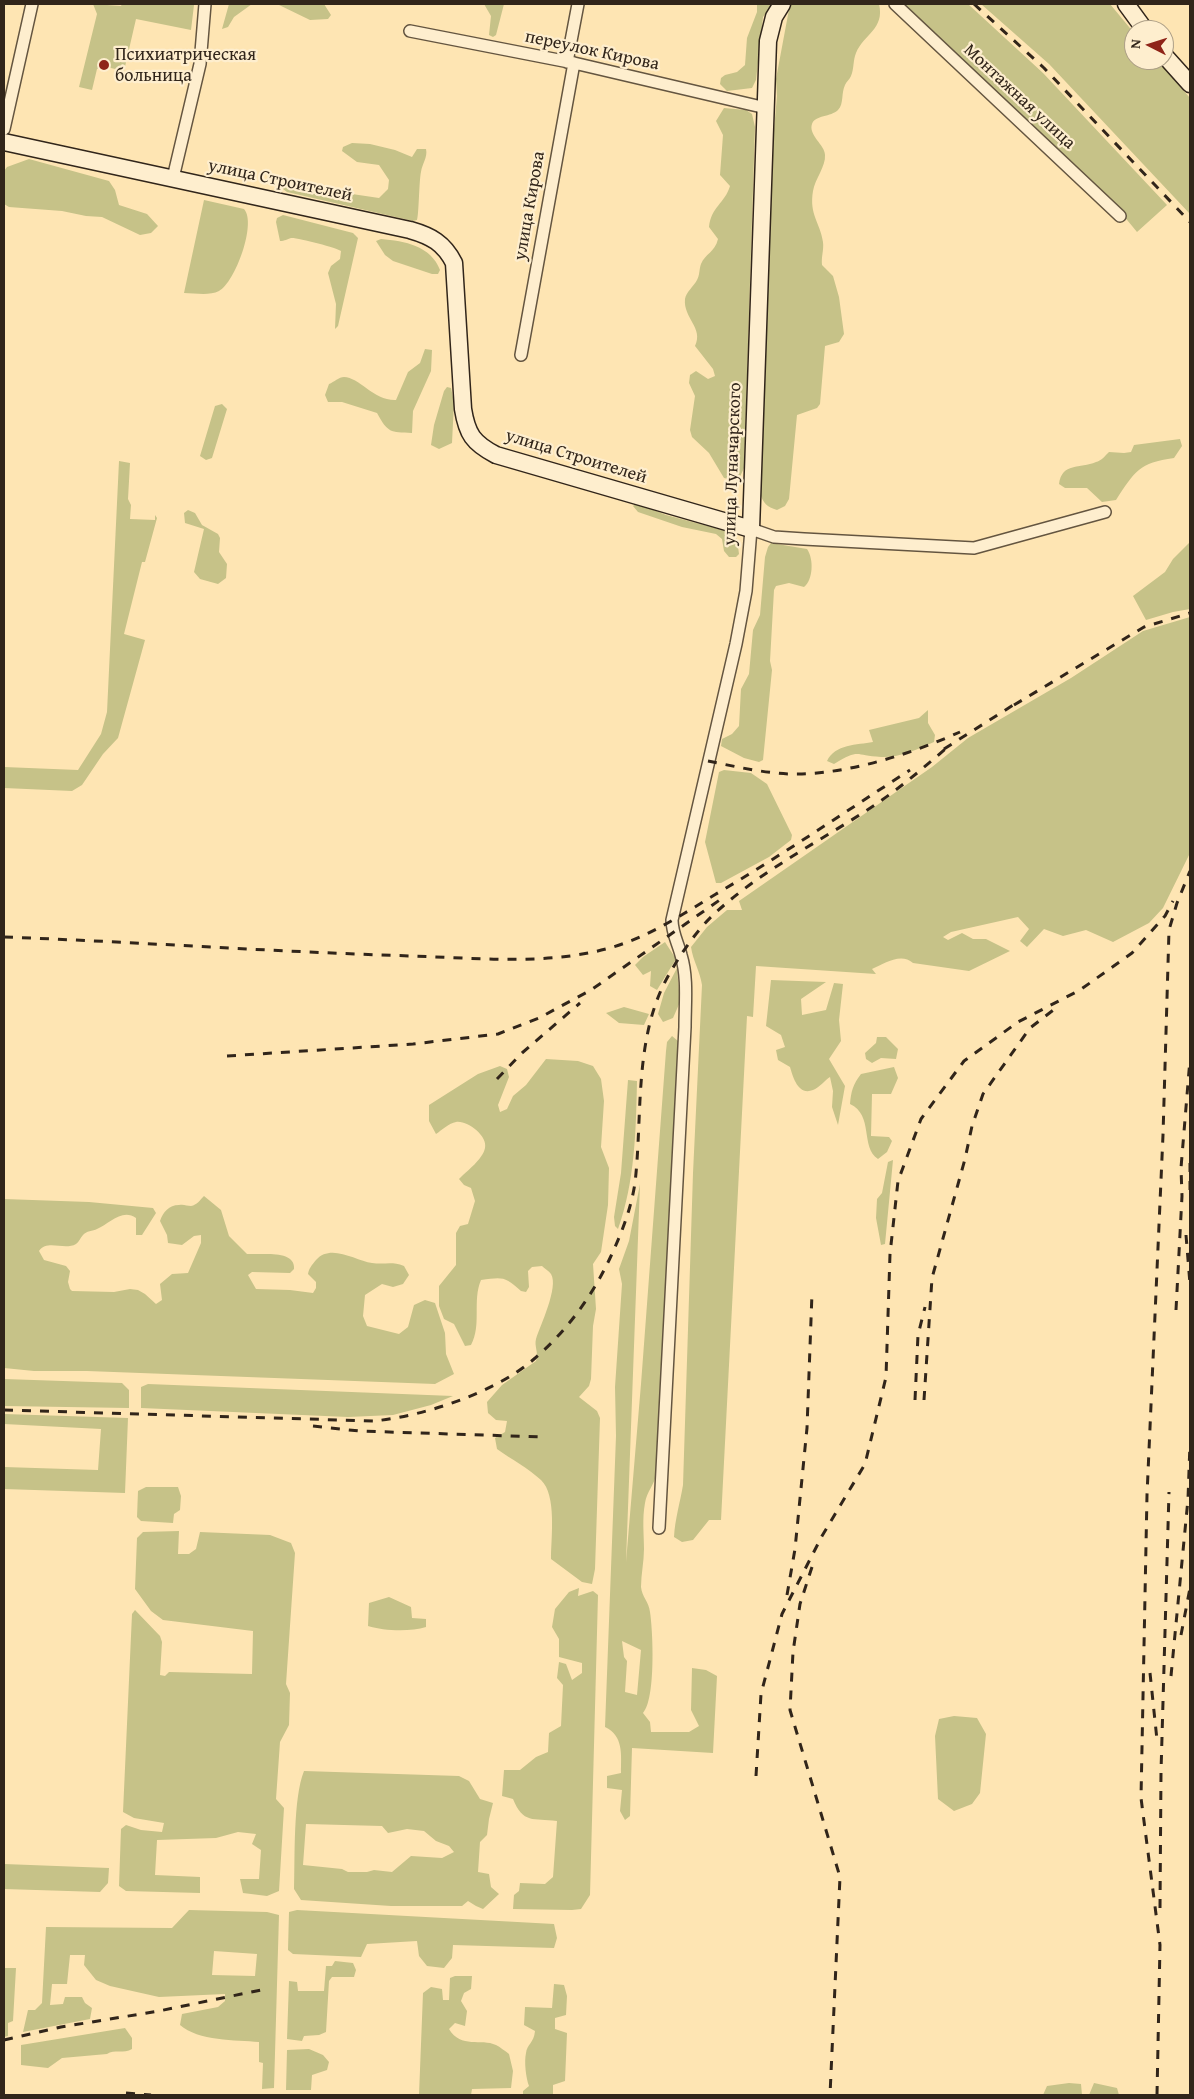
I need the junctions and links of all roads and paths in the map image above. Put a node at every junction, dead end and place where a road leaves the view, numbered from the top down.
1 (32, 4) edge
2 (205, 4) edge
3 (578, 4) edge
4 (782, 4) edge
5 (895, 4) edge
6 (1126, 4) edge
7 (1138, 20) edge
8 (410, 31) dead end
9 (570, 63) junction
10 (1174, 66) edge
11 (1190, 84) edge
12 (766, 108) junction
13 (4, 129) edge
14 (4, 142) edge
15 (172, 178) junction
16 (1120, 216) dead end
17 (521, 355) dead end
18 (1105, 512) dead end
19 (751, 530) junction
20 (659, 1528) dead end

1 - 13 street
2 - 15 street
3 - 9 street, улица Кирова
4 - 12 main road, улица Луначарского
5 - 16 street, Монтажная улица
6 - 7 main road
8 - 9 street, переулок Кирова
9 - 12 street, переулок Кирова
9 - 17 street, улица Кирова
10 - 11 main road
12 - 19 main road, улица Луначарского
14 - 15 main road, улица Строителей
15 - 19 main road, улица Строителей
18 - 19 street, улица Строителей
19 - 20 street, улица Луначарского

